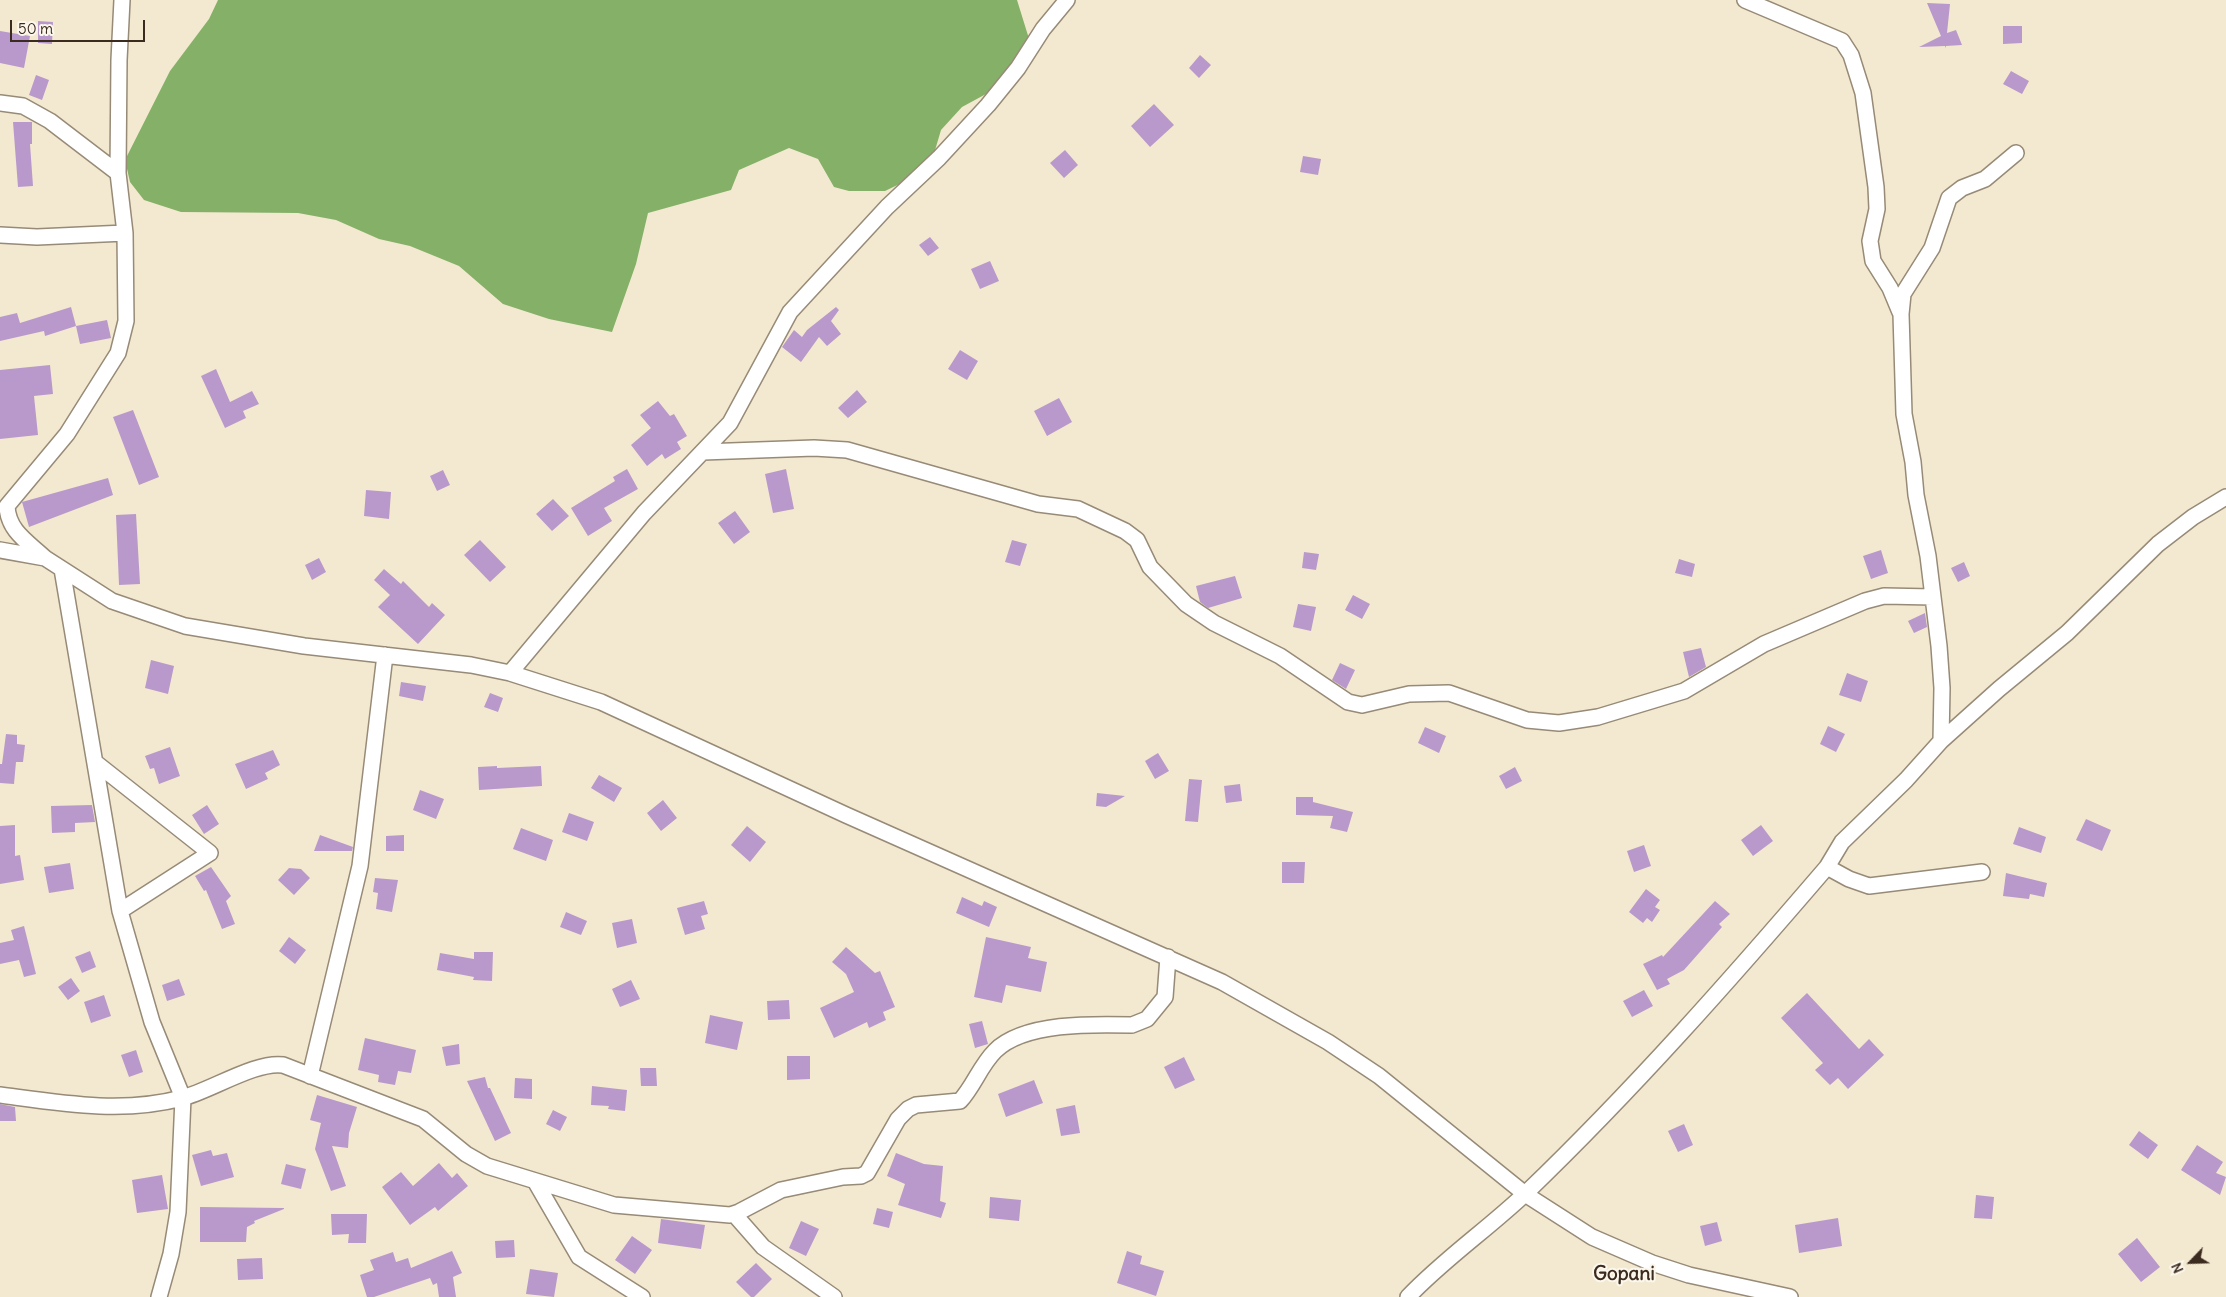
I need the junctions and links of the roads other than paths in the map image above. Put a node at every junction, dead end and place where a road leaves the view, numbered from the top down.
1 (122, 0) edge
2 (1067, 0) edge
3 (1745, 0) edge
4 (0, 104) edge
5 (2016, 152) dead end
6 (118, 173) junction
7 (125, 233) junction
8 (0, 234) edge
9 (1901, 314) junction
10 (703, 452) junction
11 (2226, 497) edge
12 (0, 550) edge
13 (45, 558) junction
14 (62, 569) junction
15 (1933, 597) junction
16 (385, 655) junction
17 (510, 673) junction
18 (1941, 741) junction
19 (96, 763) junction
20 (1827, 867) junction
21 (1982, 872) dead end
22 (120, 910) junction
23 (1168, 957) junction
24 (310, 1076) junction
25 (0, 1095) edge
26 (183, 1098) junction
27 (535, 1182) junction
28 (1525, 1194) junction
29 (734, 1214) junction
30 (159, 1297) edge
31 (642, 1297) edge
32 (834, 1297) edge
33 (1408, 1297) edge
34 (1790, 1297) edge

1 - 6 street
2 - 10 street
3 - 9 street
4 - 6 street
5 - 9 street
6 - 7 street
7 - 8 street
7 - 13 street
9 - 15 street
10 - 15 street
10 - 17 street
11 - 18 street
12 - 13 street
13 - 14 street
14 - 16 street
14 - 19 street
15 - 18 street
16 - 17 street
16 - 24 street
17 - 23 street
18 - 20 street
19 - 22 street
19 - 22 street
20 - 21 street
20 - 28 street
22 - 26 street
23 - 28 street
23 - 29 street
24 - 26 street
24 - 27 street
25 - 26 street
26 - 30 street
27 - 29 street
27 - 31 street
28 - 33 street
28 - 34 street
29 - 32 street

